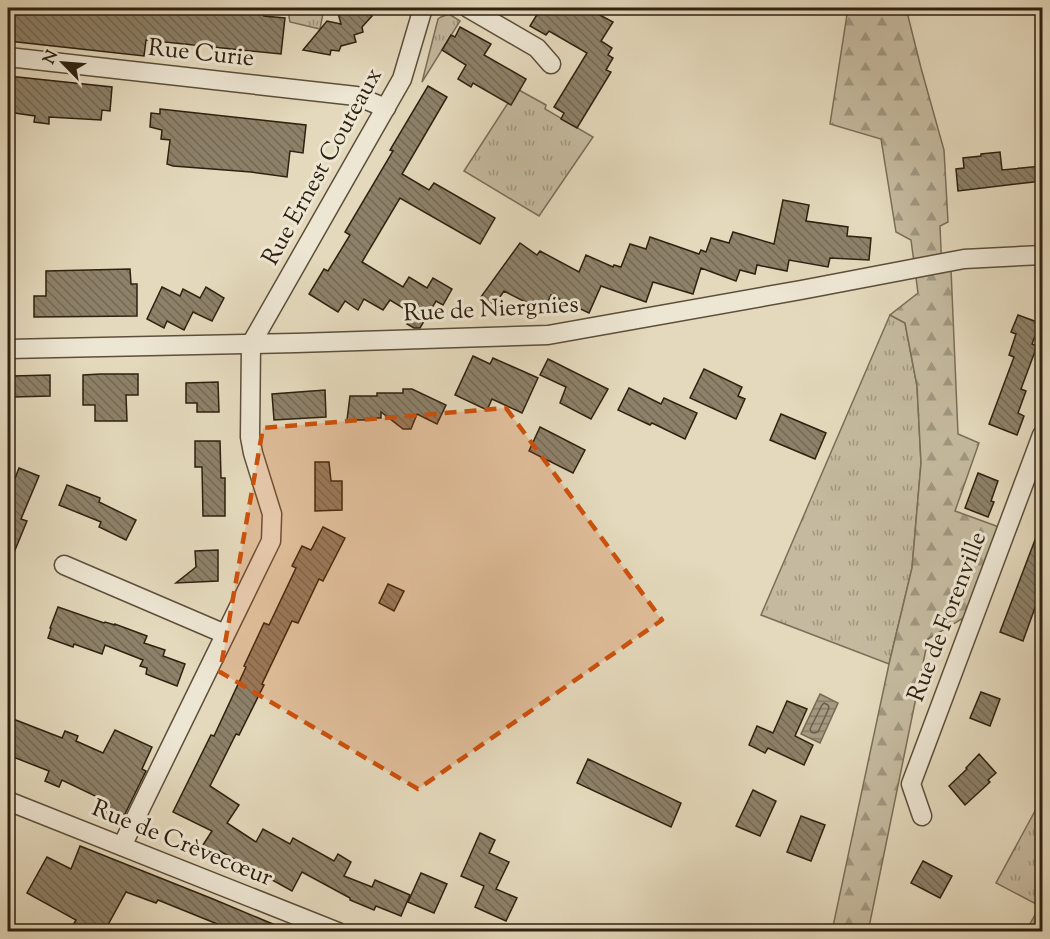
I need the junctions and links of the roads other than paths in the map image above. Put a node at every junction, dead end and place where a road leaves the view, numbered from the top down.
1 (423, 8) edge
2 (468, 8) edge
3 (8, 57) edge
4 (551, 64) dead end
5 (386, 108) junction
6 (1042, 255) edge
7 (251, 344) junction
8 (8, 349) edge
9 (1042, 435) edge
10 (64, 565) dead end
11 (225, 634) junction
12 (8, 801) edge
13 (922, 816) dead end
14 (122, 846) junction
15 (338, 932) edge

1 - 5 street, Rue Ernest Couteaux
2 - 4 street
3 - 5 street, Rue Curie
5 - 7 street, Rue Ernest Couteaux
6 - 7 street, Rue de Niergnies
7 - 8 street, Rue de Niergnies
7 - 11 street
9 - 13 street, Rue de Forenville
10 - 11 street
11 - 14 street
12 - 14 street, Rue de Crèvecœur
14 - 15 street, Rue de Crèvecœur

